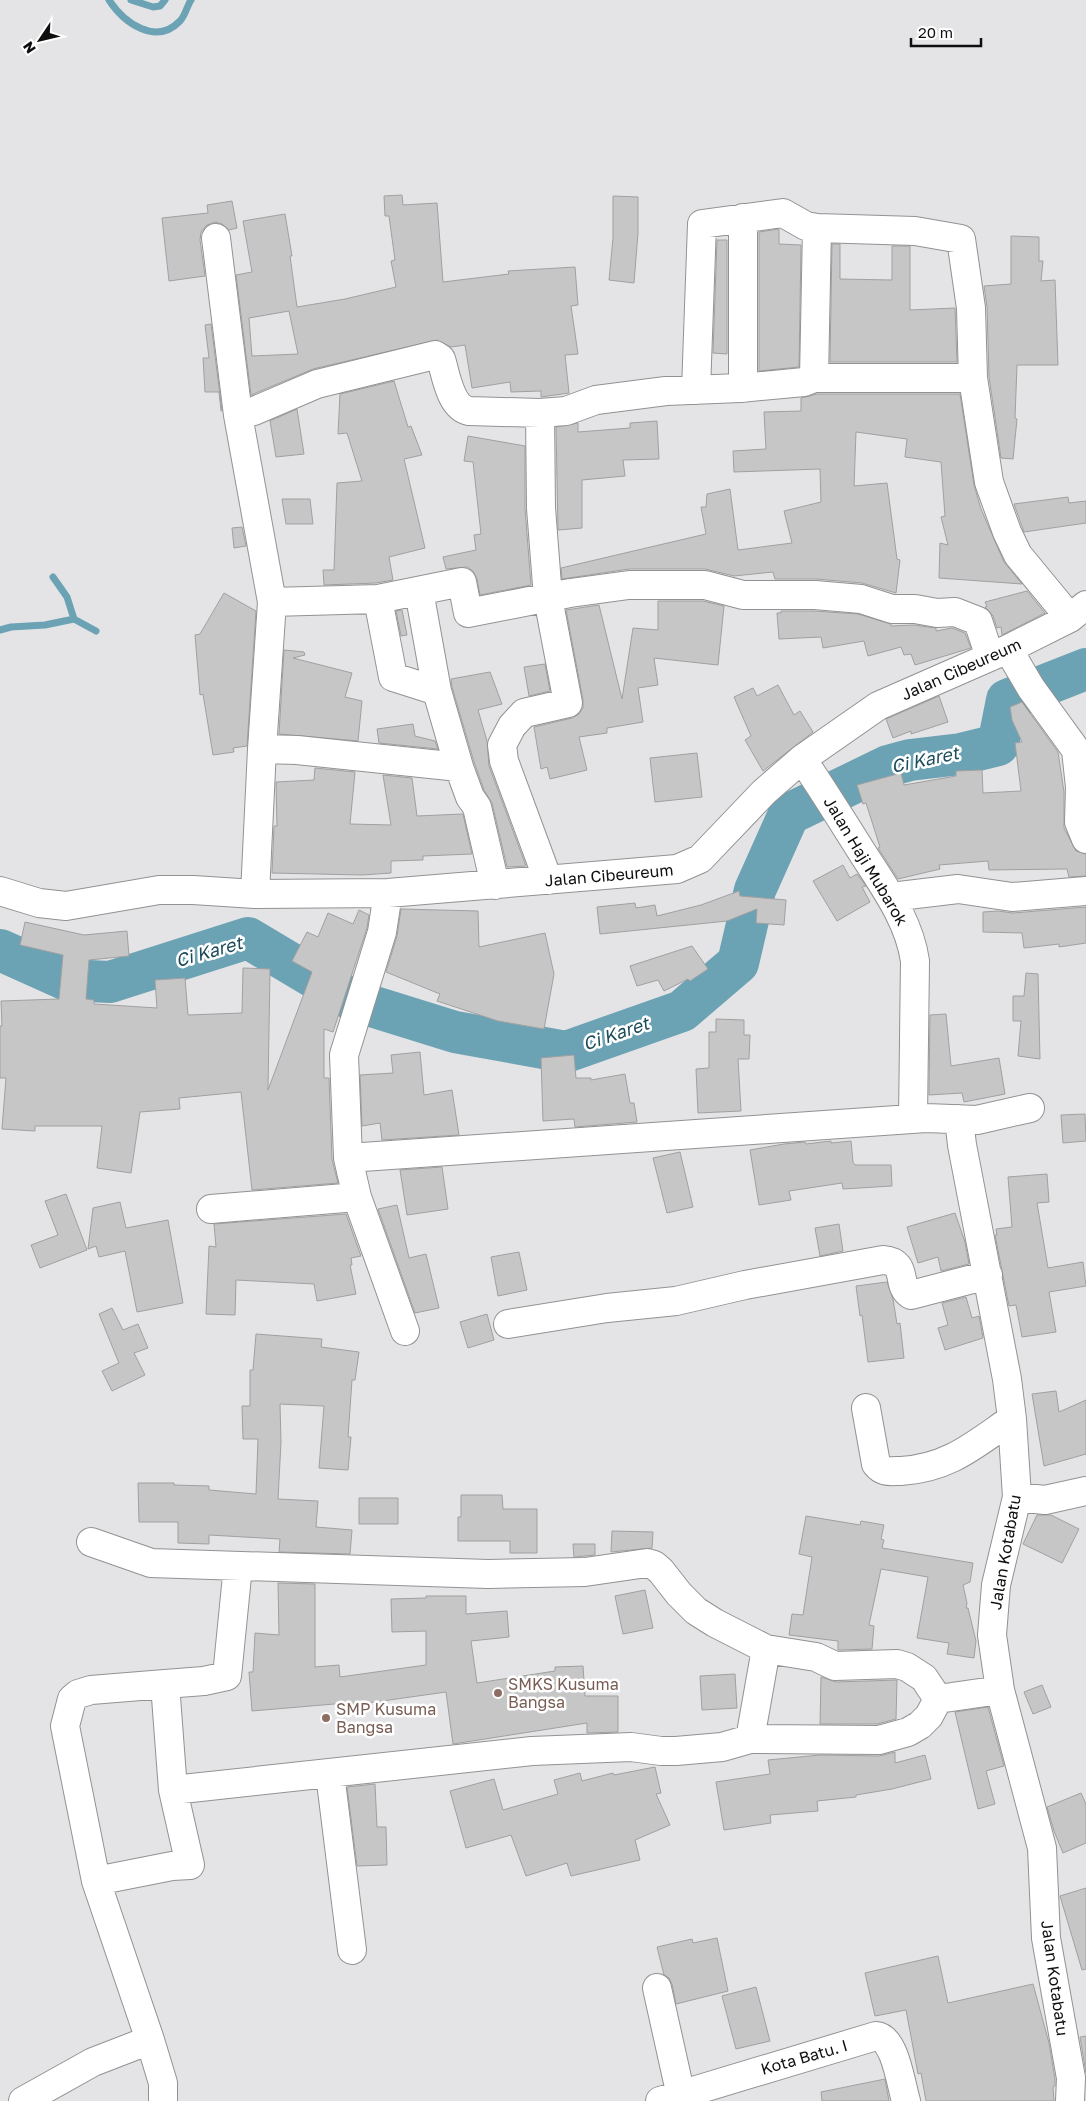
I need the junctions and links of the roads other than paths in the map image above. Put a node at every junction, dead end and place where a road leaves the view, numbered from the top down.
1 (743, 218) junction
2 (817, 228) junction
3 (216, 238) dead end
4 (814, 378) junction
5 (973, 378) junction
6 (743, 388) junction
7 (696, 390) junction
8 (540, 413) junction
9 (238, 415) junction
10 (419, 591) junction
11 (548, 598) junction
12 (378, 599) junction
13 (272, 602) junction
14 (1078, 611) edge
15 (999, 653) junction
16 (437, 691) junction
17 (262, 749) junction
18 (802, 759) junction
19 (459, 767) junction
20 (1086, 839) edge
21 (548, 880) junction
22 (495, 885) junction
23 (0, 891) edge
24 (1086, 891) edge
25 (388, 893) junction
26 (255, 894) junction
27 (890, 897) junction
28 (1030, 1108) dead end
29 (913, 1119) junction
30 (959, 1119) junction
31 (348, 1158) junction
32 (357, 1198) junction
33 (212, 1209) dead end
34 (988, 1275) junction
35 (508, 1324) dead end
36 (405, 1331) dead end
37 (866, 1408) dead end
38 (1012, 1419) junction
39 (1086, 1491) edge
40 (1017, 1497) junction
41 (91, 1542) dead end
42 (238, 1566) junction
43 (766, 1649) junction
44 (165, 1684) junction
45 (1000, 1690) junction
46 (938, 1699) junction
47 (750, 1739) junction
48 (330, 1774) junction
49 (172, 1790) junction
50 (96, 1881) junction
51 (352, 1950) dead end
52 (657, 1988) dead end
53 (150, 2040) junction
54 (671, 2098) edge
55 (23, 2101) edge
56 (163, 2101) edge
57 (906, 2101) edge
58 (1070, 2101) edge

1 - 2 street
1 - 6 street
1 - 7 street
2 - 4 street
2 - 5 street
3 - 9 street
4 - 5 street
4 - 6 street
5 - 14 street
6 - 7 street
7 - 8 street
8 - 9 street
8 - 11 street
9 - 13 street
10 - 11 street
10 - 12 street
10 - 16 street
11 - 15 street
11 - 21 street
12 - 13 street
12 - 16 street
13 - 17 street
14 - 15 street, Jalan Cibeureum
15 - 18 street, Jalan Cibeureum
15 - 20 street
16 - 19 street
17 - 19 street
17 - 26 street
18 - 21 street, Jalan Cibeureum
18 - 27 street, Jalan Haji Mubarok
19 - 22 street
21 - 22 street, Jalan Cibeureum
22 - 25 street, Jalan Cibeureum
23 - 26 street, Jalan Cibeureum
24 - 27 street
25 - 26 street, Jalan Cibeureum
25 - 31 street
27 - 29 street, Jalan Haji Mubarok
28 - 30 street
29 - 30 street
29 - 31 street
30 - 34 street, Jalan Kotabatu
31 - 32 street
32 - 33 street
32 - 36 street
34 - 35 street
34 - 38 street, Jalan Kotabatu
37 - 38 street
38 - 40 street, Jalan Kotabatu
39 - 40 street
40 - 45 street, Jalan Kotabatu
41 - 42 street
42 - 43 street
42 - 44 street
43 - 46 street
43 - 47 street
44 - 49 street
44 - 50 street
45 - 46 street
45 - 58 street, Jalan Kotabatu
46 - 47 street
47 - 48 street
48 - 49 street
48 - 51 street
49 - 50 street
50 - 53 street
52 - 54 street
53 - 55 street
53 - 56 street
54 - 57 street, Kota Batu. I

